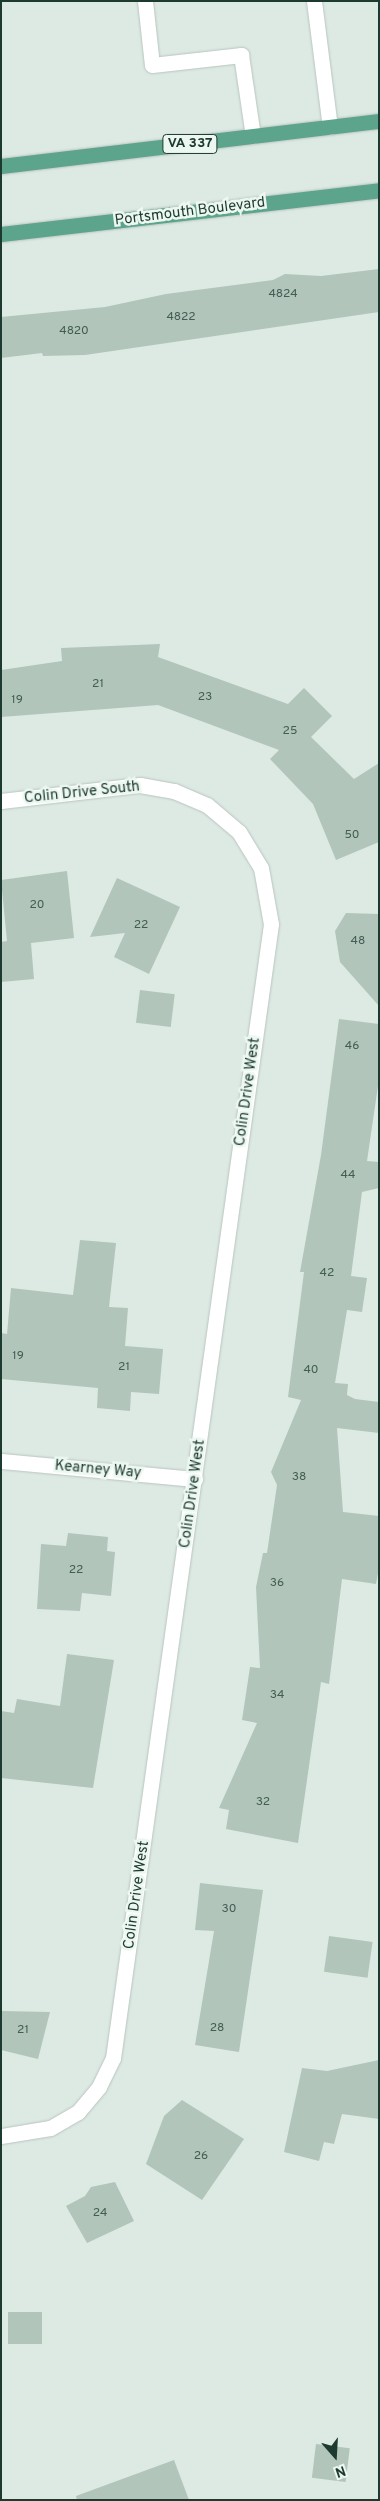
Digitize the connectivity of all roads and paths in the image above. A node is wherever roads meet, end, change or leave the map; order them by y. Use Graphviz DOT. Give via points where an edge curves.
graph roads {
  1 [pos="145,1"];
  2 [pos="314,1"];
  3 [pos="379,121"];
  4 [pos="330,127"];
  5 [pos="253,136"];
  6 [pos="1,166"];
  7 [pos="379,190"];
  8 [pos="1,234"];
  9 [pos="1,801"];
  10 [pos="268,946"];
  11 [pos="1,1461"];
  12 [pos="195,1479"];
  13 [pos="1,2136"];
  1 -- 5 [label="street" via="152,65 241,55"];
  2 -- 4 [label="street"];
  3 -- 4 [label="main road, VA 337"];
  4 -- 5 [label="main road, VA 337"];
  5 -- 6 [label="main road, VA 337"];
  7 -- 8 [label="main road, Portsmouth Boulevard"];
  9 -- 10 [label="street, Colin Drive South" via="140,785 174,791 207,805 239,832 261,868 270,902"];
  10 -- 12 [label="street, Colin Drive West"];
  11 -- 12 [label="street, Kearney Way"];
  12 -- 13 [label="street, Colin Drive West" via="116,2041 99,2088 78,2112 50,2128"];
}
